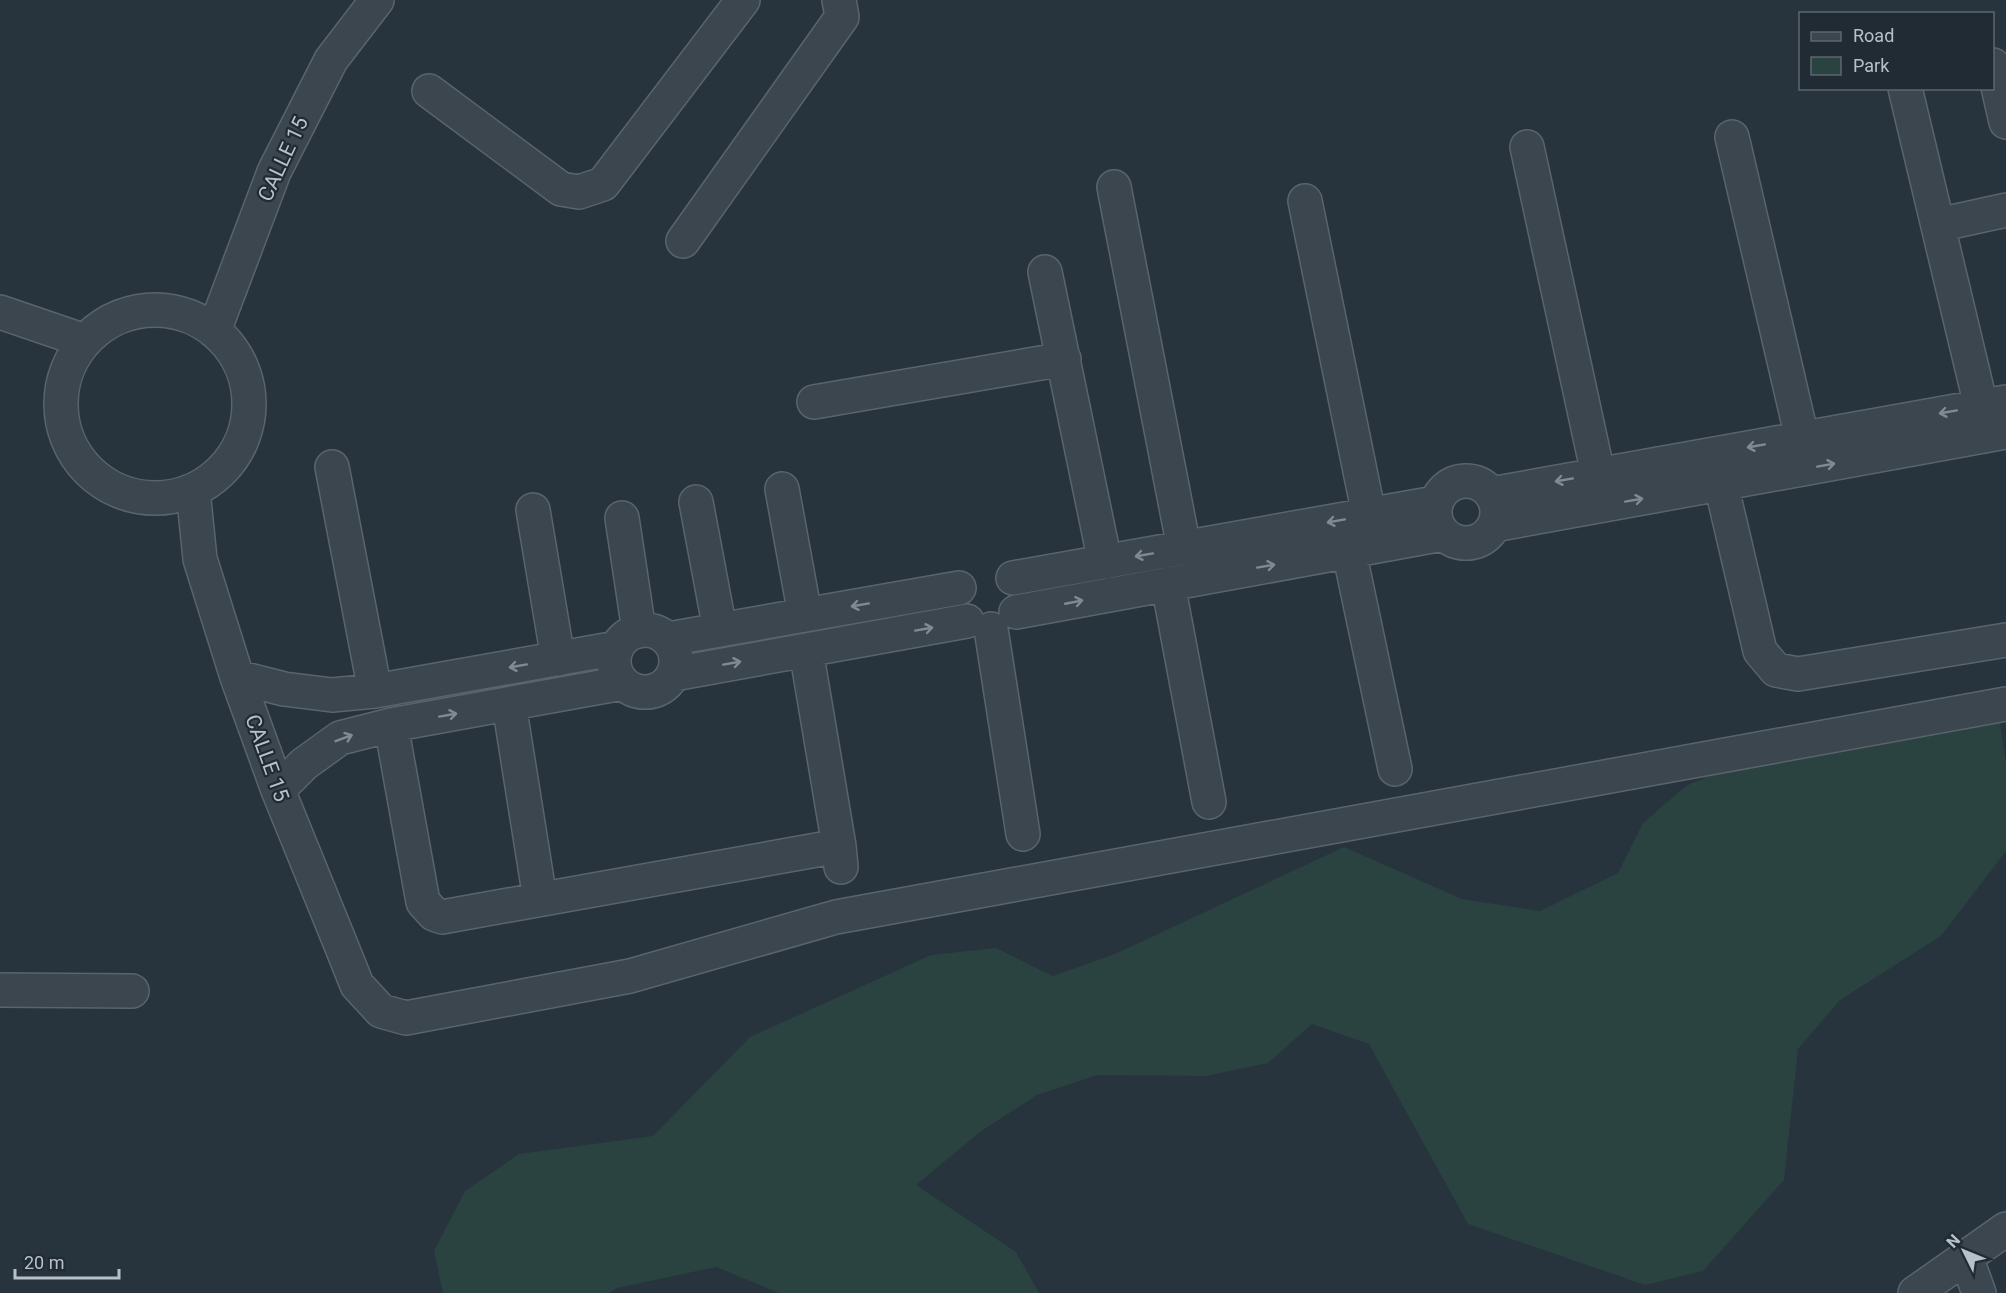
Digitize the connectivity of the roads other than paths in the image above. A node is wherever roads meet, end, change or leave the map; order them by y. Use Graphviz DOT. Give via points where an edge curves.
graph roads {
  1 [pos="377,0"];
  2 [pos="743,0"];
  3 [pos="839,0"];
  4 [pos="1994,69"];
  5 [pos="1905,90"];
  6 [pos="429,91"];
  7 [pos="2006,122"];
  8 [pos="1732,136"];
  9 [pos="1527,147"];
  10 [pos="1114,187"];
  11 [pos="1305,201"];
  12 [pos="2006,210"];
  13 [pos="1938,225"];
  14 [pos="683,241"];
  15 [pos="1045,272"];
  16 [pos="0,312"];
  17 [pos="214,331"];
  18 [pos="85,341"];
  19 [pos="1064,359"];
  20 [pos="814,402"];
  21 [pos="1994,404"];
  22 [pos="2006,432"];
  23 [pos="1802,438"];
  24 [pos="332,467"];
  25 [pos="1598,474"];
  26 [pos="1721,484"];
  27 [pos="782,489"];
  28 [pos="193,490"];
  29 [pos="696,502"];
  30 [pos="1435,503"];
  31 [pos="1492,509"];
  32 [pos="533,510"];
  33 [pos="1368,515"];
  34 [pos="622,518"];
  35 [pos="1443,534"];
  36 [pos="1184,548"];
  37 [pos="1349,551"];
  38 [pos="1105,562"];
  39 [pos="984,575"];
  40 [pos="1168,584"];
  41 [pos="805,615"];
  42 [pos="991,621"];
  43 [pos="720,630"];
  44 [pos="641,639"];
  45 [pos="2006,640"];
  46 [pos="806,650"];
  47 [pos="558,658"];
  48 [pos="674,674"];
  49 [pos="237,677"];
  50 [pos="622,683"];
  51 [pos="375,692"];
  52 [pos="509,704"];
  53 [pos="2006,704"];
  54 [pos="391,725"];
  55 [pos="1395,769"];
  56 [pos="278,790"];
  57 [pos="1209,802"];
  58 [pos="1023,834"];
  59 [pos="540,899"];
  60 [pos="0,990"];
  61 [pos="132,991"];
  62 [pos="2006,1228"];
  63 [pos="1966,1257"];
  64 [pos="2006,1289"];
  65 [pos="1915,1293"];
  66 [pos="1979,1293"];
  67 [pos="1993,1293"];
  1 -- 17 [label="street, CALLE 15" via="331,60 274,172"];
  2 -- 6 [label="street" via="603,184 579,192 561,189"];
  3 -- 14 [label="street" via="843,17"];
  4 -- 7 [label="street"];
  5 -- 13 [label="street"];
  8 -- 23 [label="street"];
  9 -- 25 [label="street"];
  10 -- 36 [label="street"];
  11 -- 33 [label="street"];
  12 -- 13 [label="street"];
  13 -- 21 [label="street"];
  15 -- 19 [label="street"];
  16 -- 18 [label="street"];
  17 -- 18 [label="street" via="190,316 162,309 134,312 107,322"];
  17 -- 28 [label="street" via="233,351 245,376 249,402 245,429 234,454 216,475"];
  18 -- 28 [label="street" via="69,365 61,392 62,420 70,447 87,470 110,487 136,497 165,498"];
  19 -- 20 [label="street"];
  19 -- 38 [label="street"];
  21 -- 23 [label="street, one-way"];
  26 -- 22 [label="street, one-way"];
  23 -- 25 [label="street, one-way"];
  24 -- 51 [label="street"];
  25 -- 31 [label="street, one-way"];
  31 -- 26 [label="street, one-way"];
  26 -- 45 [label="street" via="1760,651 1776,670 1798,674"];
  27 -- 41 [label="street"];
  28 -- 49 [label="street, CALLE 15" via="200,559"];
  29 -- 43 [label="street"];
  30 -- 31 [label="street" via="1447,487 1475,482 1484,486"];
  30 -- 33 [label="street"];
  30 -- 35 [label="street" via="1435,520"];
  31 -- 35 [label="street" via="1488,534 1480,540 1461,543"];
  32 -- 47 [label="street"];
  33 -- 36 [label="street, one-way"];
  34 -- 44 [label="street"];
  35 -- 37 [label="street"];
  36 -- 38 [label="street, one-way"];
  40 -- 37 [label="street, one-way"];
  37 -- 55 [label="street"];
  38 -- 39 [label="street"];
  39 -- 41 [label="street, one-way"];
  39 -- 42 [label="street" via="957,597 958,606"];
  39 -- 42 [label="street" via="1018,586 1020,594"];
  42 -- 40 [label="street, one-way"];
  40 -- 57 [label="street"];
  41 -- 43 [label="street"];
  46 -- 42 [label="street, one-way"];
  42 -- 58 [label="street"];
  43 -- 44 [label="street"];
  44 -- 47 [label="street"];
  44 -- 48 [label="street" via="677,655"];
  44 -- 50 [label="street" via="614,657"];
  48 -- 46 [label="street, one-way"];
  46 -- 59 [label="street" via="840,856"];
  47 -- 51 [label="street, one-way"];
  48 -- 50 [label="street" via="661,689 651,692 631,689"];
  49 -- 51 [label="street" via="332,696"];
  49 -- 56 [label="street, CALLE 15"];
  50 -- 52 [label="street"];
  54 -- 52 [label="street, one-way"];
  52 -- 59 [label="street"];
  53 -- 56 [label="street, CALLE 15" via="836,917 630,976 406,1018 381,1011 357,985"];
  56 -- 54 [label="street, one-way" via="304,764 340,738"];
  54 -- 59 [label="street" via="423,902 428,909 442,917"];
  60 -- 61 [label="street"];
  62 -- 63 [label="street"];
  63 -- 65 [label="street"];
  63 -- 66 [label="street"];
  64 -- 67 [label="street"];
}
